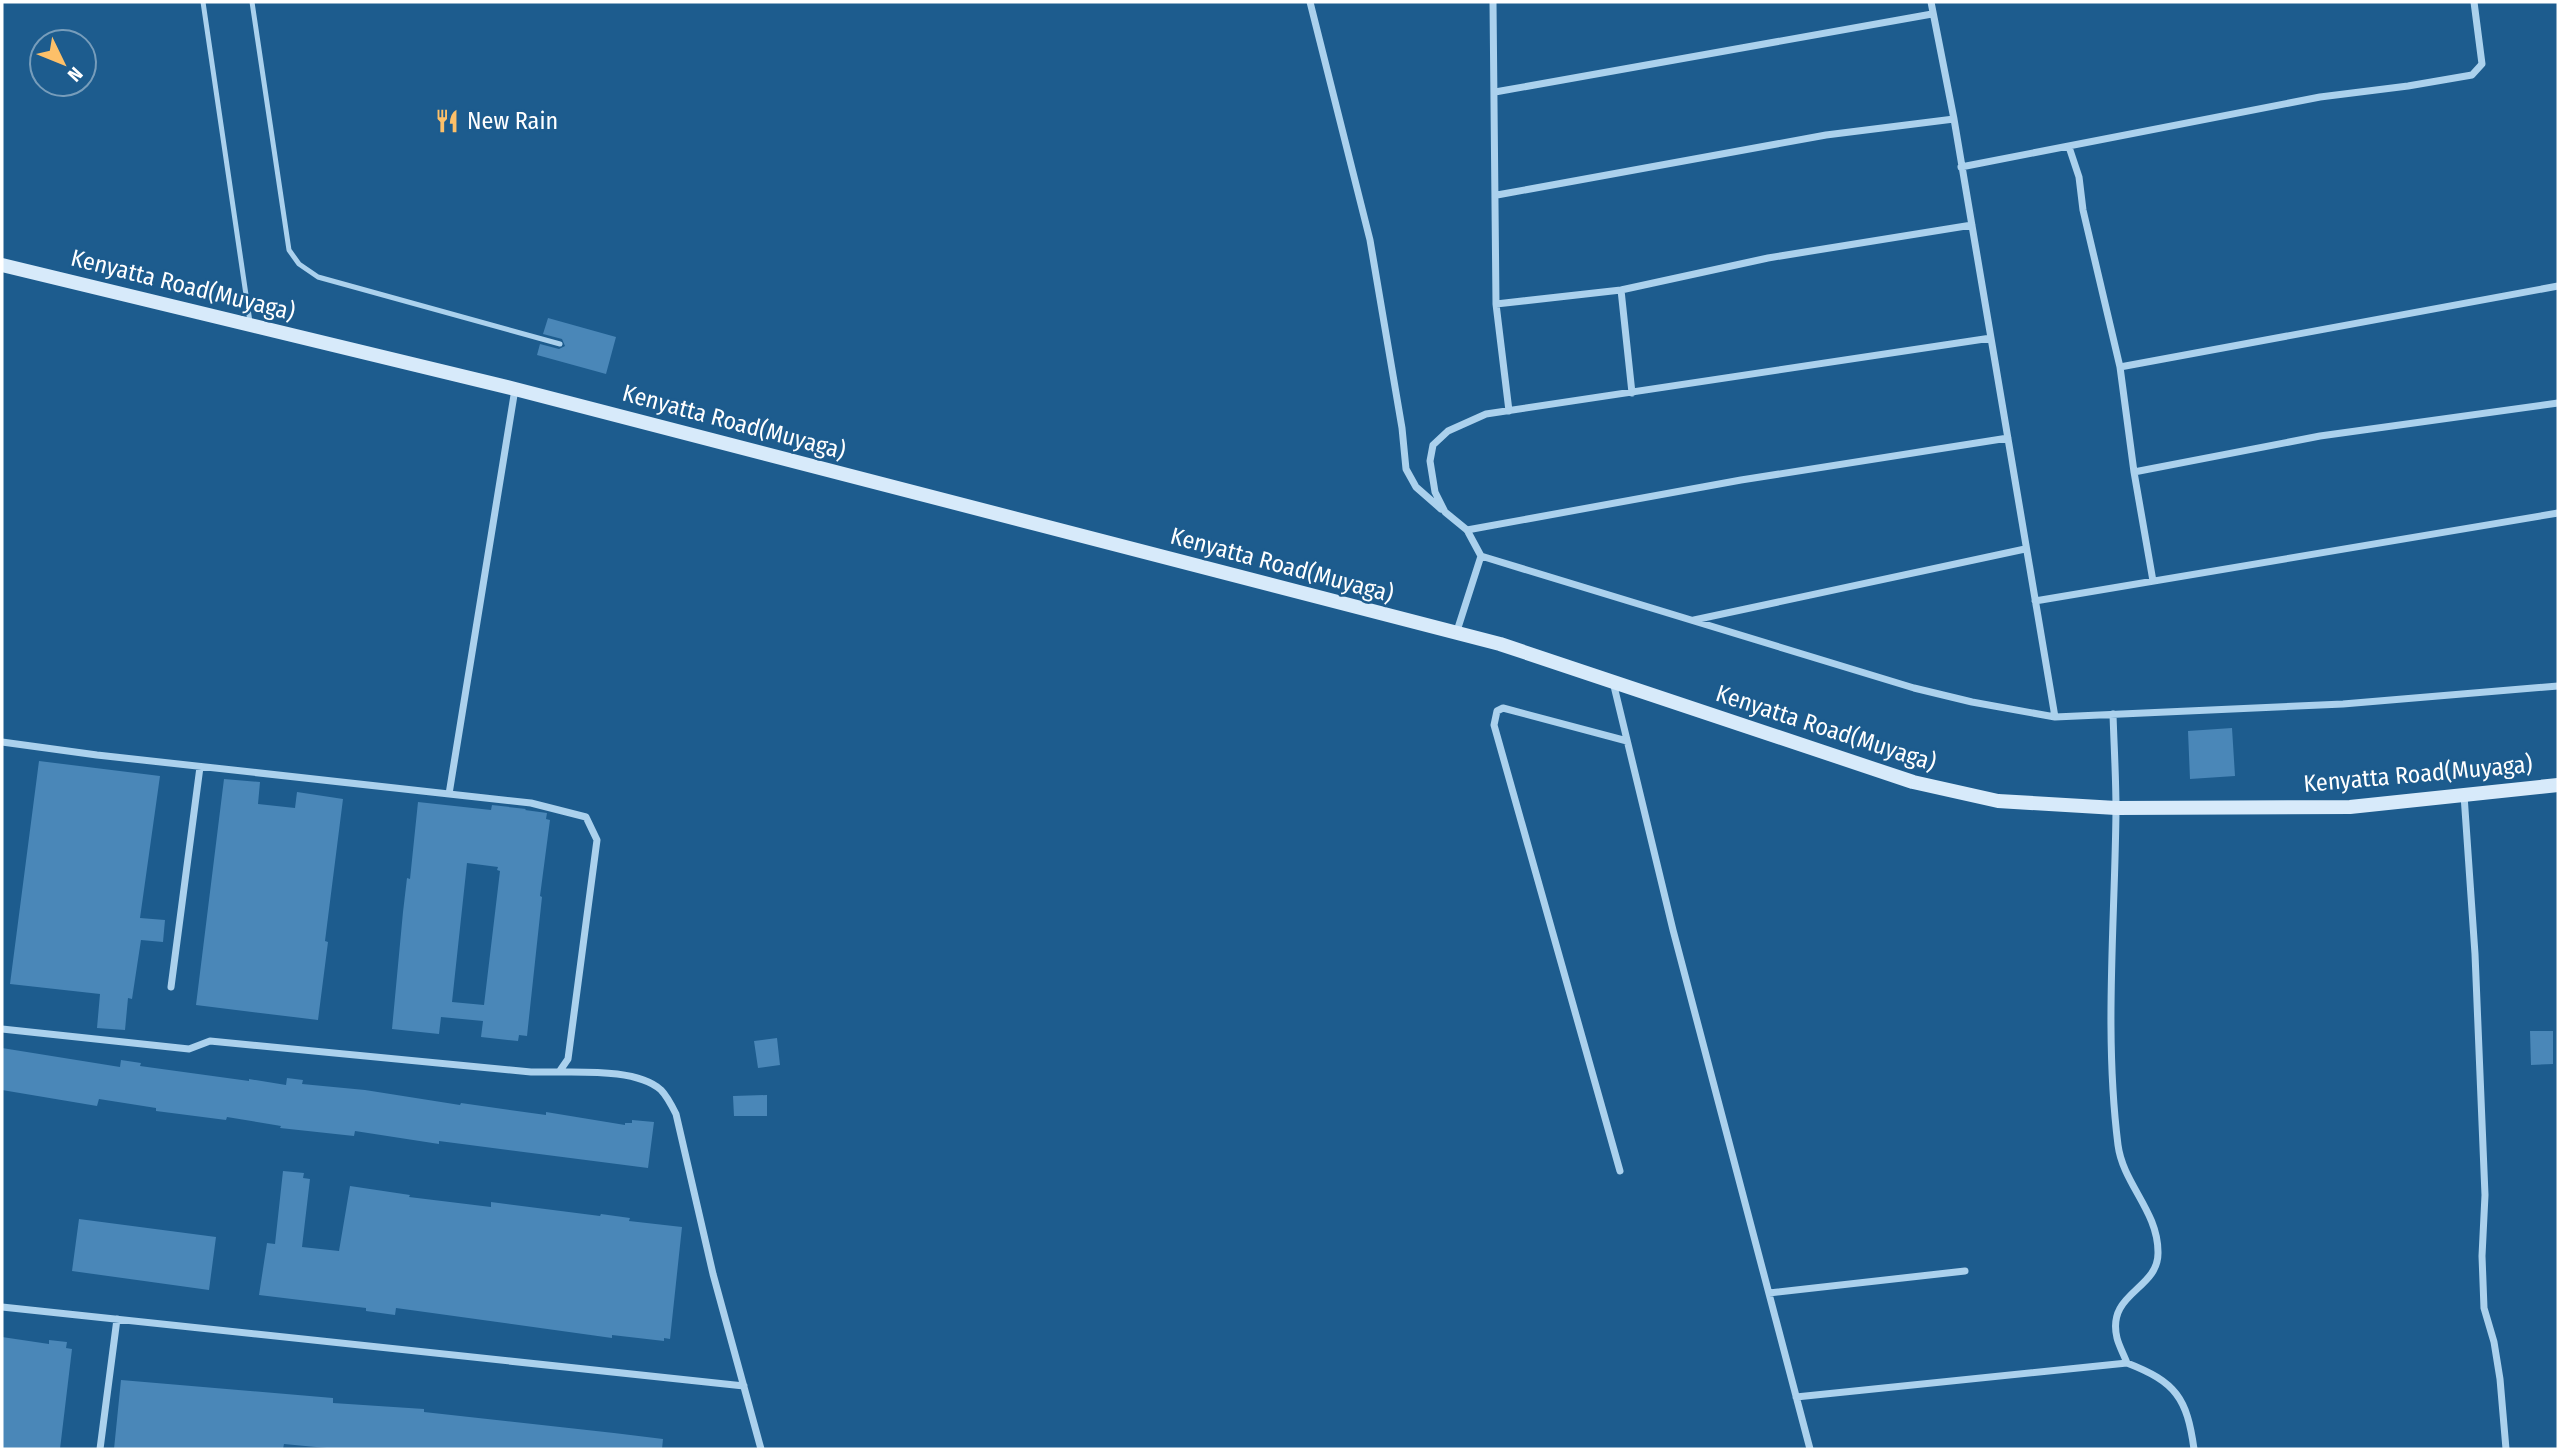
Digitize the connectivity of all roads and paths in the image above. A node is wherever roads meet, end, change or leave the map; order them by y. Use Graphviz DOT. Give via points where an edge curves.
graph roads {
  1 [pos="203,2"];
  2 [pos="252,2"];
  3 [pos="1310,2"];
  4 [pos="1493,2"];
  5 [pos="1931,2"];
  6 [pos="2474,2"];
  7 [pos="1932,14"];
  8 [pos="1495,92"];
  9 [pos="1954,119"];
  10 [pos="2069,147"];
  11 [pos="1961,167"];
  12 [pos="1497,195"];
  13 [pos="1972,225"];
  14 [pos="2,265"];
  15 [pos="2558,286"];
  16 [pos="1620,290"];
  17 [pos="1496,304"];
  18 [pos="250,325"];
  19 [pos="1991,338"];
  20 [pos="560,344"];
  21 [pos="2120,367"];
  22 [pos="515,389"];
  23 [pos="1632,393"];
  24 [pos="2558,403"];
  25 [pos="1509,411"];
  26 [pos="2008,438"];
  27 [pos="2134,471"];
  28 [pos="1445,512"];
  29 [pos="2558,513"];
  30 [pos="1467,530"];
  31 [pos="2025,549"];
  32 [pos="1481,556"];
  33 [pos="2154,581"];
  34 [pos="2035,601"];
  35 [pos="1692,620"];
  36 [pos="1456,634"];
  37 [pos="1613,682"];
  38 [pos="2558,686"];
  39 [pos="2113,714"];
  40 [pos="2055,717"];
  41 [pos="1627,741"];
  42 [pos="2,742"];
  43 [pos="2,752"];
  44 [pos="200,767"];
  45 [pos="2558,785"];
  46 [pos="449,794"];
  47 [pos="2464,795"];
  48 [pos="2116,808"];
  49 [pos="171,987"];
  50 [pos="2,1029"];
  51 [pos="559,1072"];
  52 [pos="1620,1171"];
  53 [pos="1965,1271"];
  54 [pos="1769,1293"];
  55 [pos="2,1307"];
  56 [pos="117,1319"];
  57 [pos="2127,1363"];
  58 [pos="744,1386"];
  59 [pos="1796,1397"];
  60 [pos="100,1449"];
  61 [pos="761,1449"];
  62 [pos="1810,1449"];
  63 [pos="2194,1449"];
  64 [pos="2506,1449"];
  1 -- 18 [label="lane"];
  2 -- 20 [label="lane" via="289,250 299,264 317,277"];
  3 -- 28 [label="street" via="1370,240 1406,469 1416,487"];
  4 -- 8 [label="street"];
  5 -- 7 [label="street"];
  6 -- 10 [label="street" via="2482,64 2472,75 2320,97"];
  7 -- 8 [label="street"];
  7 -- 9 [label="street"];
  8 -- 12 [label="street"];
  9 -- 11 [label="street"];
  9 -- 12 [label="street" via="1826,135"];
  10 -- 11 [label="street"];
  10 -- 21 [label="street"];
  11 -- 13 [label="street"];
  12 -- 17 [label="street"];
  13 -- 16 [label="street" via="1768,258"];
  13 -- 19 [label="street"];
  14 -- 18 [label="main road, Kenyatta Road(Muyaga)"];
  15 -- 21 [label="street"];
  16 -- 17 [label="street"];
  16 -- 23 [label="street"];
  17 -- 25 [label="street"];
  18 -- 22 [label="main road, Kenyatta Road(Muyaga)"];
  19 -- 23 [label="street"];
  19 -- 26 [label="street"];
  21 -- 27 [label="street"];
  22 -- 36 [label="main road, Kenyatta Road(Muyaga)"];
  22 -- 46 [label="street"];
  23 -- 25 [label="street"];
  24 -- 27 [label="street" via="2320,436"];
  25 -- 28 [label="street" via="1486,414 1448,431 1433,445 1431,471"];
  26 -- 30 [label="street"];
  26 -- 31 [label="street"];
  27 -- 33 [label="street"];
  28 -- 30 [label="street"];
  29 -- 33 [label="street"];
  30 -- 32 [label="street"];
  31 -- 34 [label="street"];
  31 -- 35 [label="street"];
  32 -- 35 [label="street"];
  32 -- 36 [label="street"];
  33 -- 34 [label="street"];
  34 -- 40 [label="street"];
  35 -- 40 [label="street" via="1914,688"];
  36 -- 37 [label="main road, Kenyatta Road(Muyaga)"];
  37 -- 41 [label="street"];
  37 -- 48 [label="main road, Kenyatta Road(Muyaga)" via="1913,782 1998,801"];
  38 -- 39 [label="street" via="2343,704"];
  39 -- 40 [label="street"];
  39 -- 48 [label="street"];
  41 -- 52 [label="street" via="1503,708 1494,717"];
  41 -- 54 [label="street"];
  42 -- 43 [label="street"];
  42 -- 44 [label="street"];
  44 -- 46 [label="street"];
  44 -- 49 [label="street"];
  45 -- 47 [label="main road, Kenyatta Road(Muyaga)"];
  46 -- 51 [label="street" via="531,803 586,817 597,839 568,1059"];
  47 -- 48 [label="main road, Kenyatta Road(Muyaga)" via="2350,807"];
  47 -- 64 [label="street" via="2476,968 2484,1308 2500,1379"];
  48 -- 57 [label="street" via="2111,1016 2118,1146 2123,1170 2157,1235 2159,1256 2151,1276 2120,1306 2117,1336"];
  50 -- 51 [label="street" via="189,1049 209,1041"];
  51 -- 58 [label="street" via="643,1079 662,1091 677,1114 712,1274"];
  53 -- 54 [label="street"];
  54 -- 59 [label="street"];
  55 -- 56 [label="street"];
  56 -- 58 [label="street"];
  56 -- 60 [label="street"];
  57 -- 59 [label="street"];
  57 -- 63 [label="street" via="2154,1373 2177,1392 2190,1419"];
  58 -- 61 [label="street"];
  59 -- 62 [label="street"];
}
